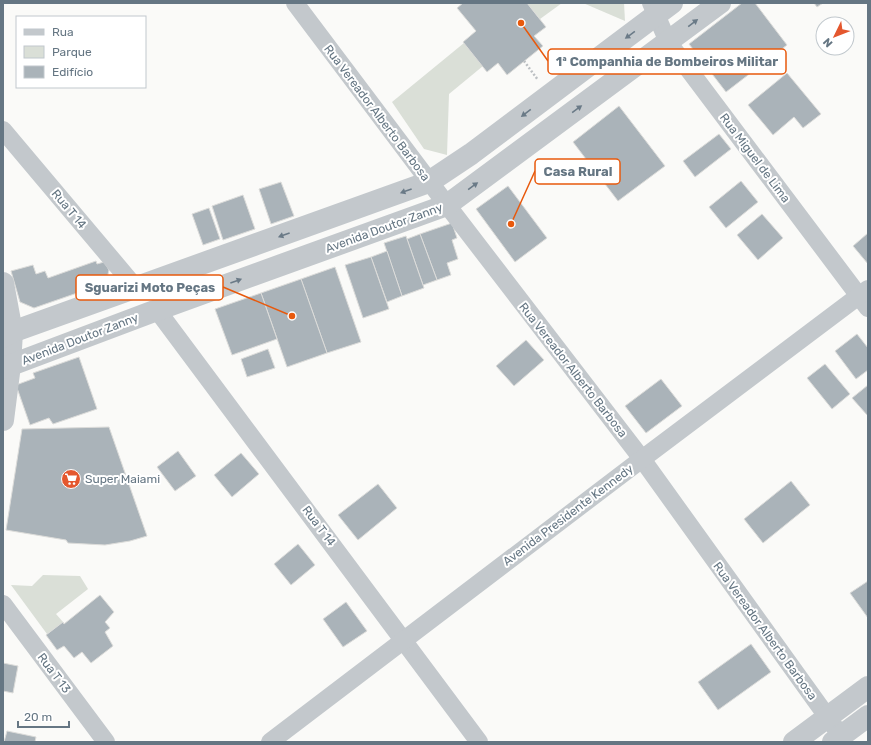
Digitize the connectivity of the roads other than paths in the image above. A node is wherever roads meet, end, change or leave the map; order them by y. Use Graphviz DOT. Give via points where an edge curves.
graph roads {
  1 [pos="295,3"];
  2 [pos="720,3"];
  3 [pos="660,7"];
  4 [pos="668,42"];
  5 [pos="3,130"];
  6 [pos="430,182"];
  7 [pos="447,205"];
  8 [pos="3,283"];
  9 [pos="136,288"];
  10 [pos="865,298"];
  11 [pos="157,310"];
  12 [pos="8,334"];
  13 [pos="7,366"];
  14 [pos="3,420"];
  15 [pos="642,459"];
  16 [pos="3,604"];
  17 [pos="404,639"];
  18 [pos="868,687"];
  19 [pos="868,716"];
  20 [pos="827,717"];
  21 [pos="840,740"];
  22 [pos="106,742"];
  23 [pos="270,742"];
  24 [pos="479,742"];
  25 [pos="794,742"];
  1 -- 6 [label="street, Rua Vereador Alberto Barbosa"];
  4 -- 2 [label="street, Avenida Doutor Zanny, one-way"];
  3 -- 4 [label="street, Rua Miguel de Lima"];
  3 -- 6 [label="street, one-way" via="471,154"];
  7 -- 4 [label="street, Avenida Doutor Zanny, one-way"];
  4 -- 10 [label="street, Rua Miguel de Lima"];
  5 -- 9 [label="street, Rua T 14"];
  6 -- 7 [label="street, Rua Vereador Alberto Barbosa"];
  6 -- 9 [label="street, one-way"];
  11 -- 7 [label="street, Avenida Doutor Zanny, one-way"];
  7 -- 15 [label="street, Rua Vereador Alberto Barbosa"];
  8 -- 12 [label="street"];
  9 -- 12 [label="street"];
  10 -- 15 [label="street, Avenida Presidente Kennedy"];
  11 -- 13 [label="street, Avenida Doutor Zanny"];
  11 -- 17 [label="street, Rua T 14"];
  12 -- 13 [label="street"];
  13 -- 14 [label="street"];
  15 -- 17 [label="street, Avenida Presidente Kennedy"];
  15 -- 20 [label="street, Rua Vereador Alberto Barbosa"];
  16 -- 22 [label="street, Rua T 13"];
  17 -- 23 [label="street, Avenida Presidente Kennedy"];
  17 -- 24 [label="street, Rua T 14"];
  18 -- 20 [label="street"];
  19 -- 21 [label="street"];
  20 -- 21 [label="street, Rua Vereador Alberto Barbosa"];
  20 -- 25 [label="street"];
}
